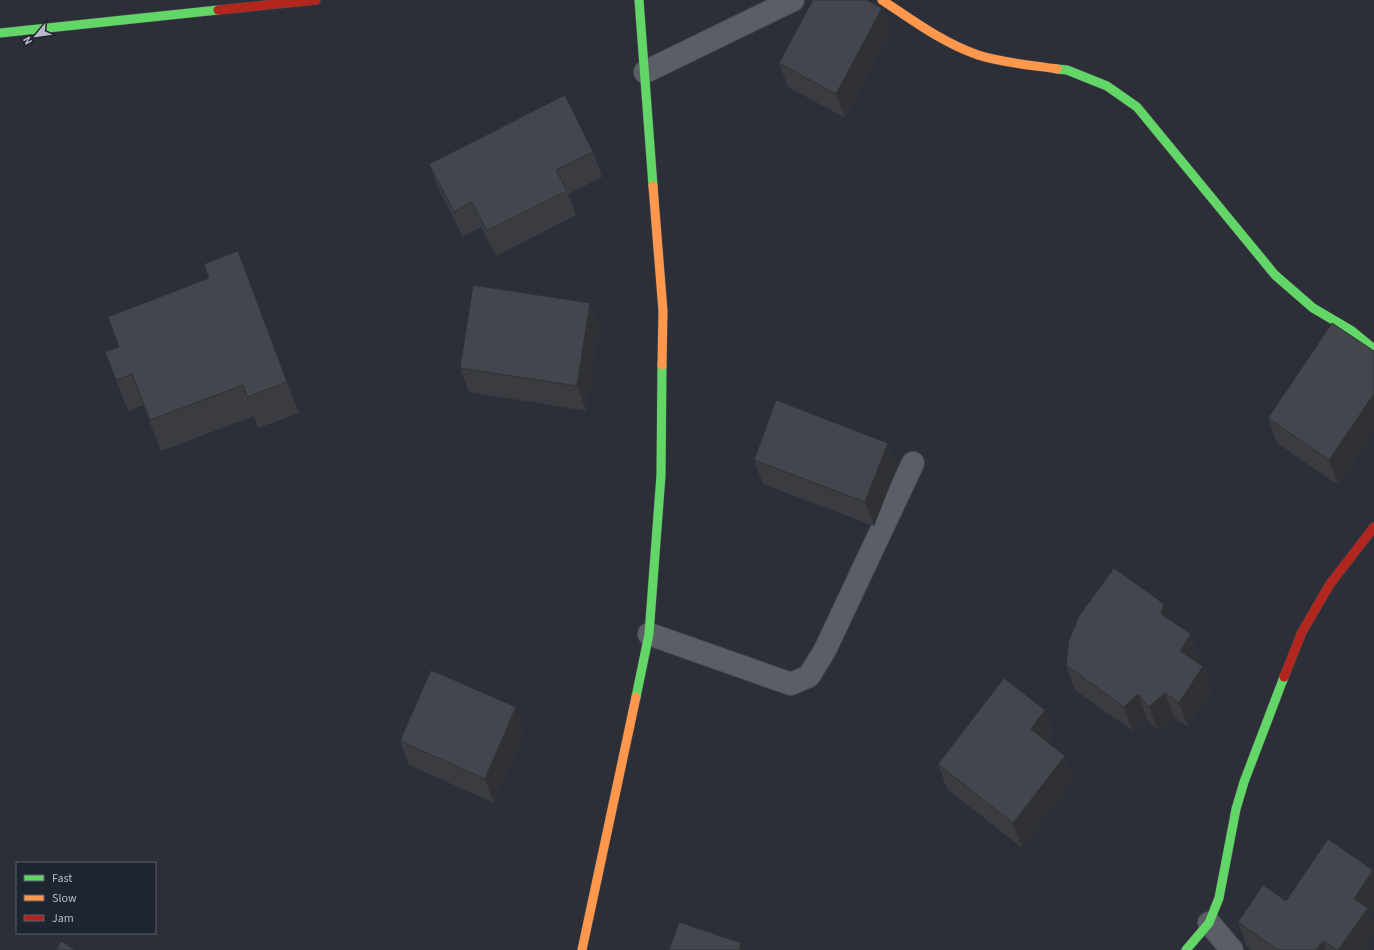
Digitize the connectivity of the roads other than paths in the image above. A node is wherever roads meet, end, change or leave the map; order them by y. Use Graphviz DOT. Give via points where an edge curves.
graph roads {
  1 [pos="316,0"];
  2 [pos="639,0"];
  3 [pos="793,0"];
  4 [pos="882,0"];
  5 [pos="0,34"];
  6 [pos="645,72"];
  7 [pos="1374,349"];
  8 [pos="913,462"];
  9 [pos="1374,527"];
  10 [pos="649,634"];
  11 [pos="1209,923"];
  12 [pos="582,950"];
  13 [pos="1186,950"];
  14 [pos="1232,950"];
  1 -- 5 [label="street"];
  2 -- 6 [label="street"];
  3 -- 6 [label="street"];
  4 -- 7 [label="street" via="936,36 978,56 1067,70 1107,86 1137,107 1275,275 1313,308 1352,331"];
  6 -- 10 [label="street" via="663,311 661,475"];
  8 -- 10 [label="street" via="825,650 809,676 791,684"];
  9 -- 11 [label="street" via="1330,584 1302,632 1244,782 1218,898"];
  10 -- 12 [label="street"];
  11 -- 13 [label="street"];
  11 -- 14 [label="street"];
}
